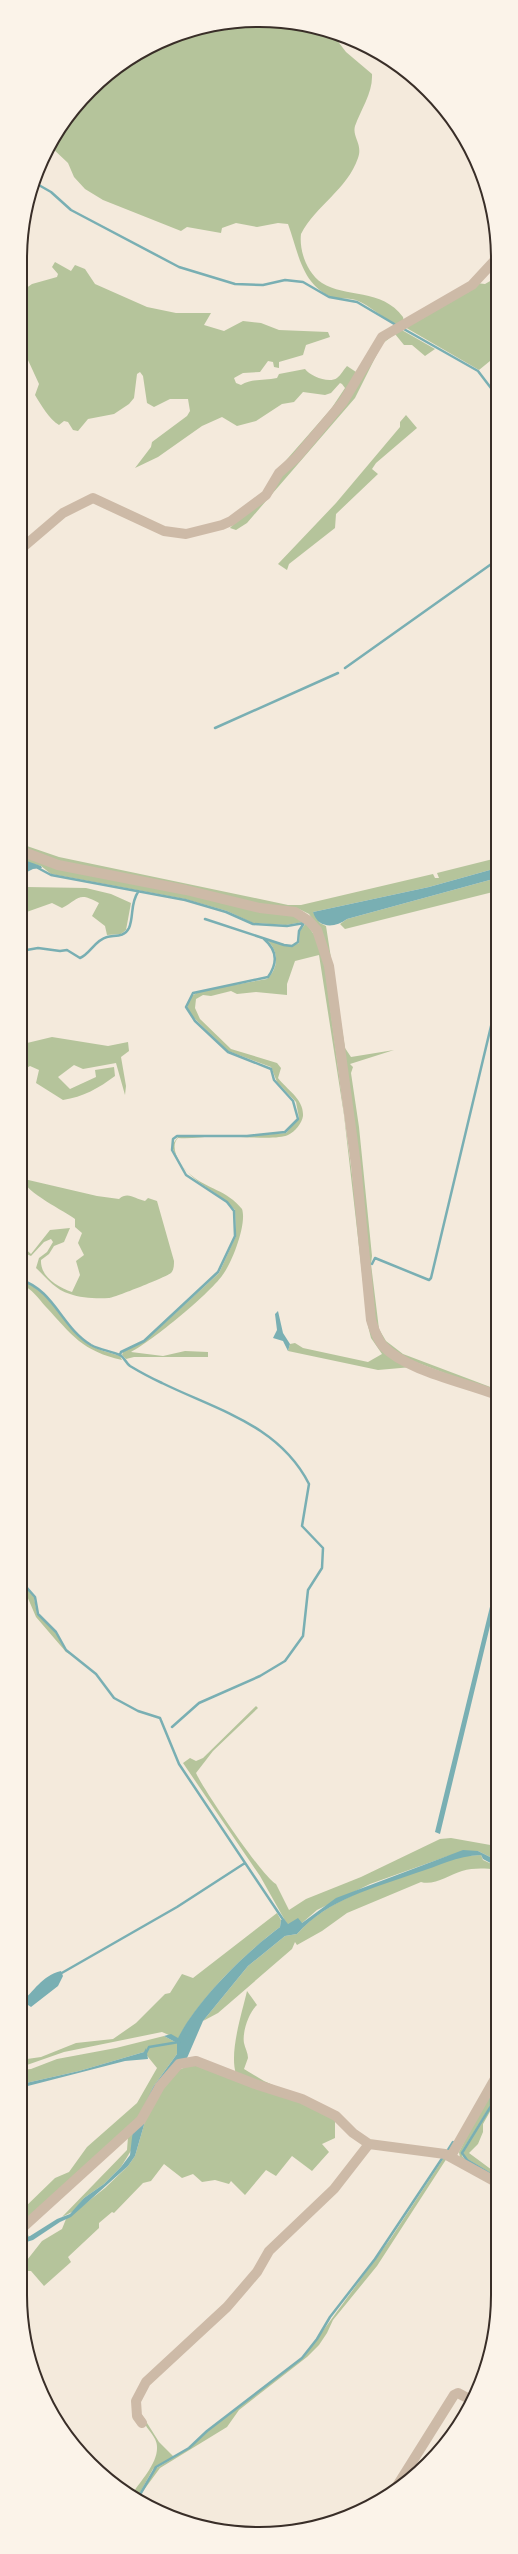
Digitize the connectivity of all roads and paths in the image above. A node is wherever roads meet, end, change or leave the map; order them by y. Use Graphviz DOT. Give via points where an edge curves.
graph roads {
  1 [pos="491,265"];
  2 [pos="27,544"];
  3 [pos="27,853"];
  4 [pos="491,1393"];
  5 [pos="491,2086"];
  6 [pos="369,2144"];
  7 [pos="451,2156"];
  8 [pos="491,2179"];
  9 [pos="27,2224"];
  10 [pos="467,2398"];
  11 [pos="142,2423"];
  12 [pos="403,2477"];
  1 -- 2 [label="street" via="472,285 382,336 343,402 296,458 279,473 266,495 231,521 222,526 186,534 164,531 93,498 63,513"];
  3 -- 4 [label="street" via="58,865 186,890 260,908 295,912 317,930 329,966 356,1164 371,1320 376,1335 395,1355 418,1367"];
  5 -- 7 [label="street"];
  6 -- 7 [label="street"];
  6 -- 9 [label="street" via="336,2116 315,2104 196,2061 179,2064 160,2086 141,2120"];
  6 -- 11 [label="street" via="334,2189 269,2250 257,2272 227,2307 146,2382 136,2401 137,2416"];
  7 -- 8 [label="street"];
  10 -- 12 [label="street" via="458,2393 454,2395"];
}
